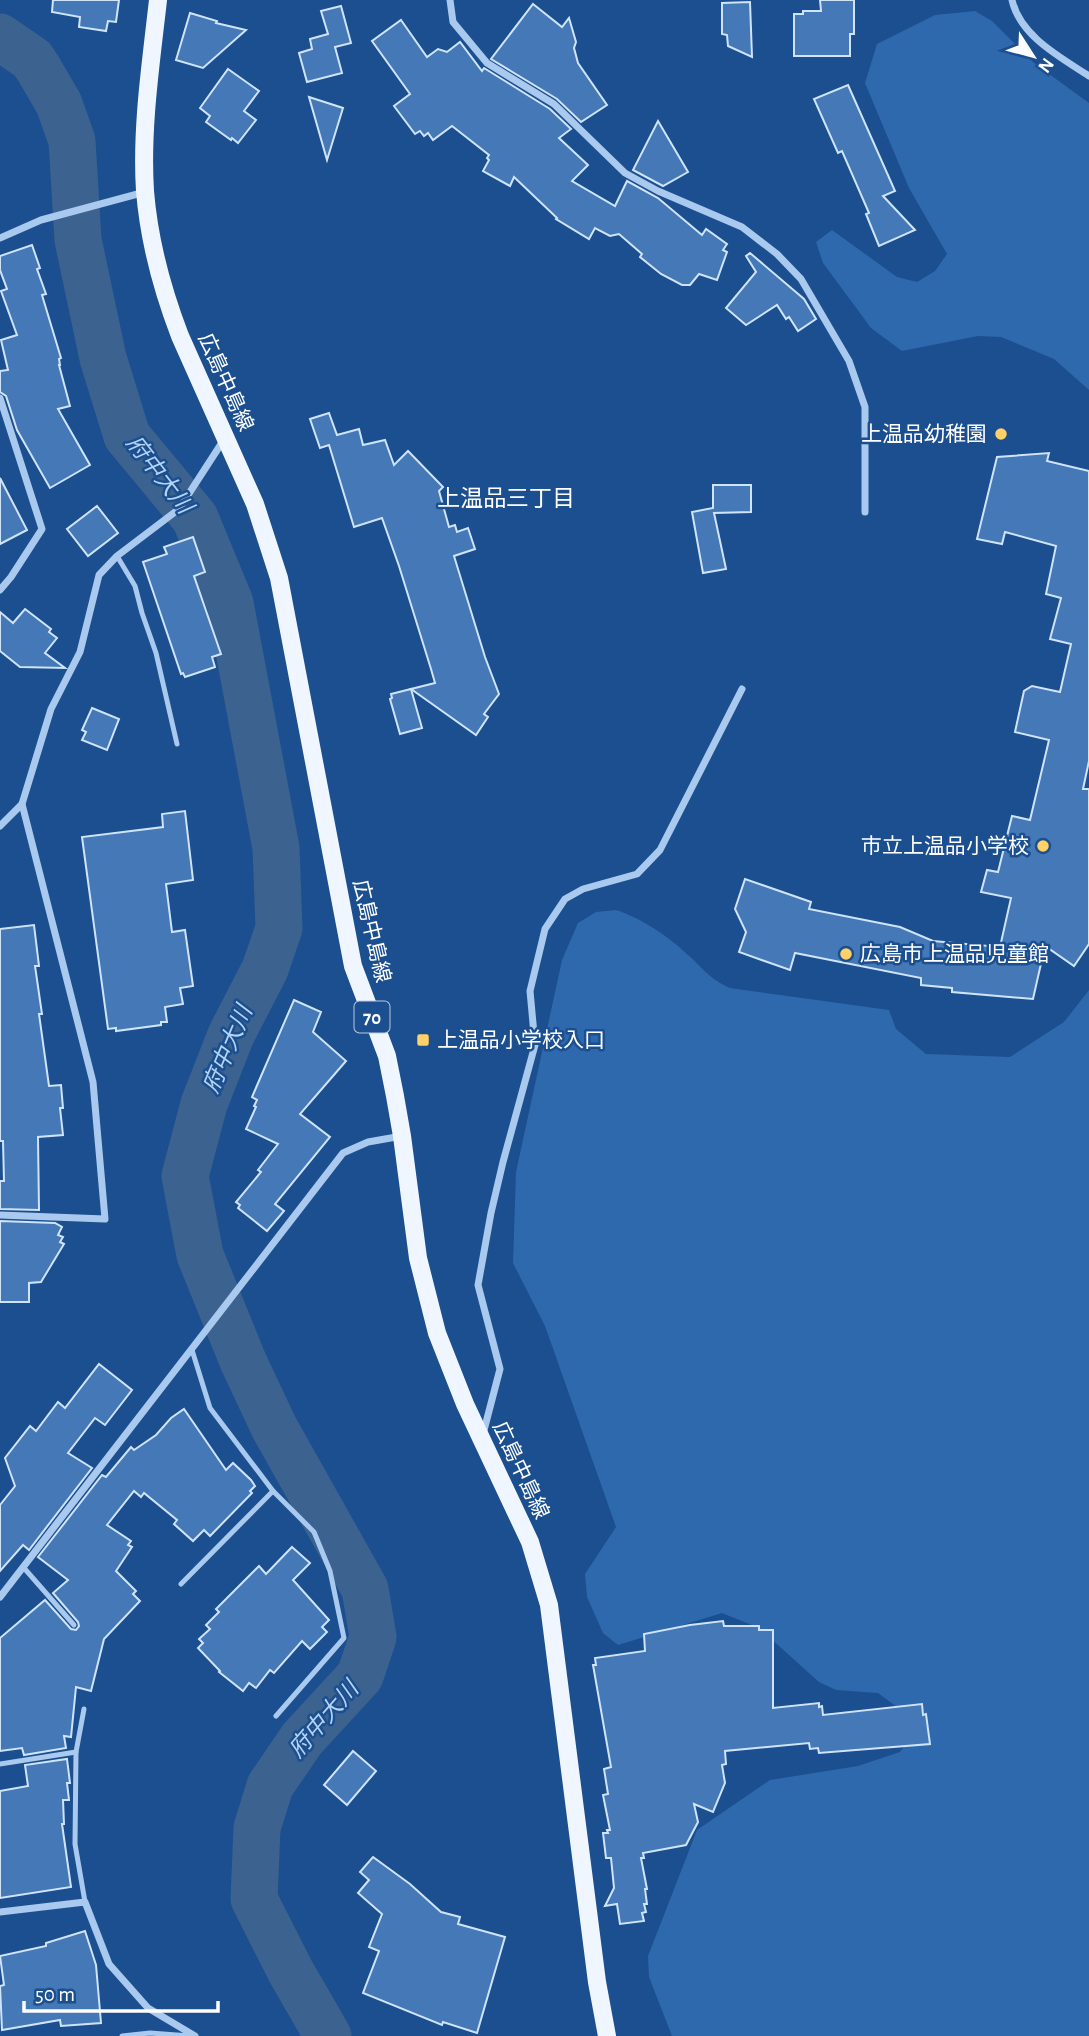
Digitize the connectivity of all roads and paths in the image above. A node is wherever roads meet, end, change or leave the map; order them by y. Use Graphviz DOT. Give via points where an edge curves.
graph roads {
  1 [pos="158,0"];
  2 [pos="450,0"];
  3 [pos="1012,0"];
  4 [pos="1089,76"];
  5 [pos="145,192"];
  6 [pos="0,238"];
  7 [pos="0,398"];
  8 [pos="225,437"];
  9 [pos="865,512"];
  10 [pos="117,556"];
  11 [pos="0,590"];
  12 [pos="742,689"];
  13 [pos="177,744"];
  14 [pos="22,804"];
  15 [pos="0,826"];
  16 [pos="402,1136"];
  17 [pos="0,1215"];
  18 [pos="191,1349"];
  19 [pos="482,1439"];
  20 [pos="273,1491"];
  21 [pos="24,1569"];
  22 [pos="181,1584"];
  23 [pos="0,1597"];
  24 [pos="74,1625"];
  25 [pos="84,1709"];
  26 [pos="276,1716"];
  27 [pos="76,1752"];
  28 [pos="0,1764"];
  29 [pos="85,1902"];
  30 [pos="0,1912"];
  31 [pos="122,2036"];
  32 [pos="192,2036"];
  33 [pos="607,2036"];
  1 -- 5 [label="main road, 広島中島線 / 70" via="146,116"];
  2 -- 9 [label="street" via="453,22 487,63 554,104 625,173 742,227 801,279 849,361 865,407"];
  3 -- 4 [label="street" via="1015,13 1043,46"];
  5 -- 6 [label="street" via="41,220"];
  5 -- 8 [label="main road, 広島中島線 / 70" via="170,310"];
  7 -- 11 [label="street" via="42,529"];
  8 -- 10 [label="street" via="179,509"];
  8 -- 16 [label="main road, 広島中島線 / 70" via="255,504 279,578 353,966 387,1056"];
  10 -- 13 [label="lane" via="135,586"];
  10 -- 14 [label="street" via="99,575 80,652 51,709"];
  12 -- 19 [label="street" via="660,850 637,874 583,889 565,899 545,929 530,992 535,1045 503,1162 478,1285 500,1369"];
  14 -- 15 [label="street"];
  14 -- 17 [label="street" via="93,1082 105,1219"];
  16 -- 18 [label="street" via="368,1142 343,1153"];
  16 -- 19 [label="main road, 広島中島線 / 70" via="427,1296 450,1369"];
  18 -- 20 [label="lane" via="210,1408"];
  18 -- 21 [label="street"];
  19 -- 33 [label="main road, 広島中島線 / 70" via="530,1542 549,1605"];
  20 -- 22 [label="lane"];
  20 -- 26 [label="lane" via="314,1532 330,1571 344,1638"];
  21 -- 23 [label="street"];
  21 -- 24 [label="lane"];
  25 -- 27 [label="lane"];
  27 -- 28 [label="lane"];
  27 -- 29 [label="lane" via="75,1844"];
  29 -- 30 [label="street"];
  29 -- 32 [label="street" via="109,1964 148,2008"];
  31 -- 32 [label="lane"];
}
